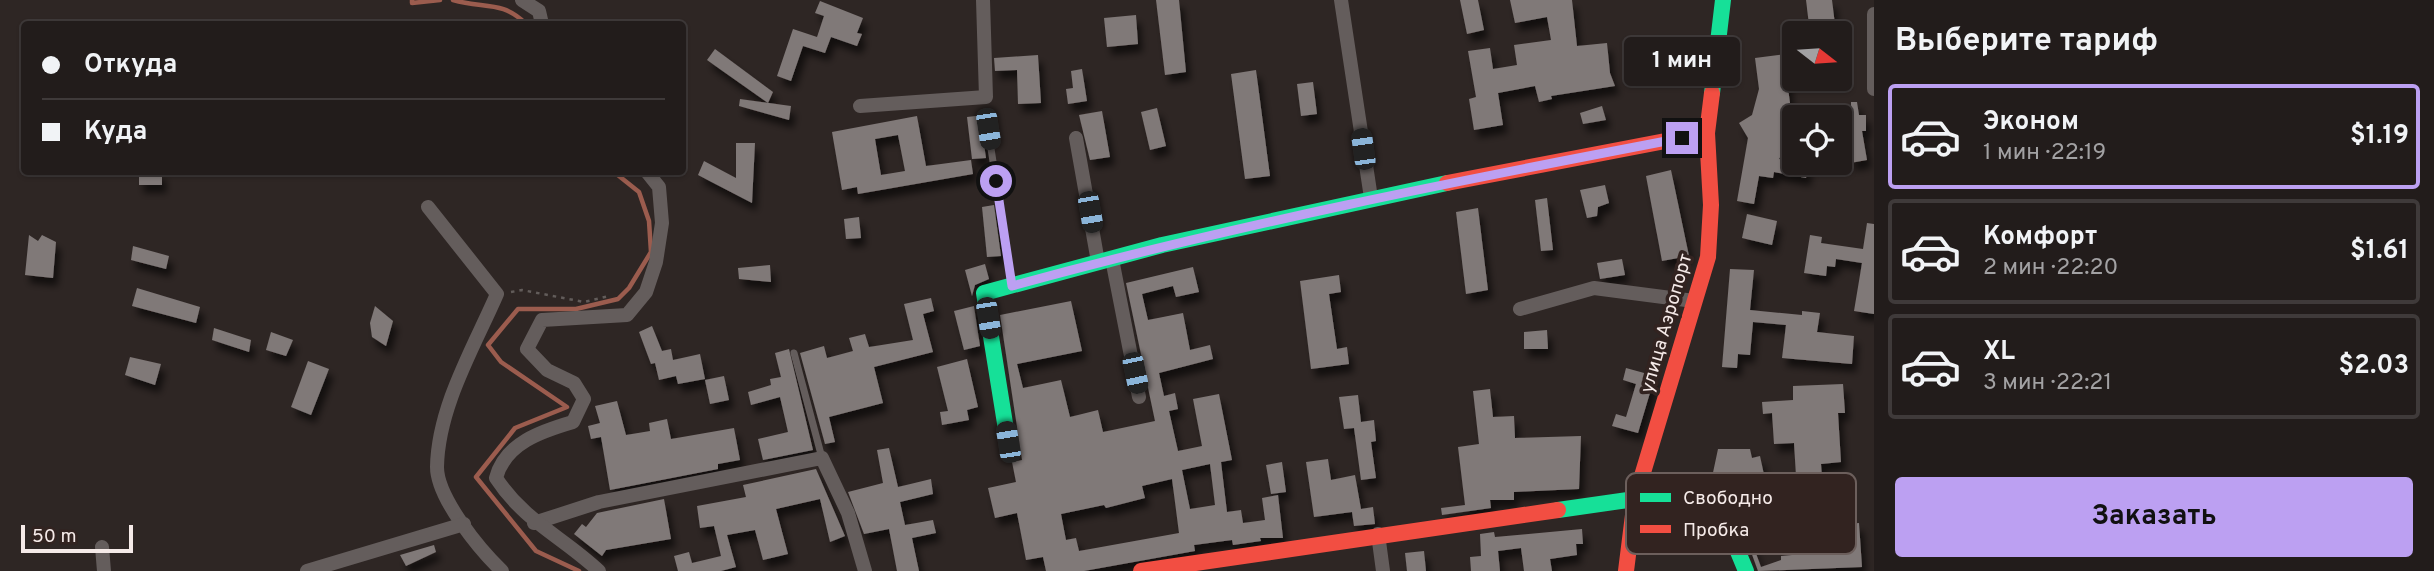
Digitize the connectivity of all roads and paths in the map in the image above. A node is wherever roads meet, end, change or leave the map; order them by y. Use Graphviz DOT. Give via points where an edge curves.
graph roads {
  1 [pos="522,0"];
  2 [pos="984,0"];
  3 [pos="1341,0"];
  4 [pos="1723,0"];
  5 [pos="1874,14"];
  6 [pos="541,21"];
  7 [pos="1874,89"];
  8 [pos="860,106"];
  9 [pos="988,129"];
  10 [pos="1707,133"];
  11 [pos="1076,138"];
  12 [pos="649,175"];
  13 [pos="1371,198"];
  14 [pos="428,207"];
  15 [pos="1105,260"];
  16 [pos="1012,286"];
  17 [pos="497,294"];
  18 [pos="609,296"];
  19 [pos="1694,301"];
  20 [pos="1520,309"];
  21 [pos="794,353"];
  22 [pos="1139,397"];
  23 [pos="1008,442"];
  24 [pos="822,458"];
  25 [pos="1643,473"];
  26 [pos="1626,500"];
  27 [pos="534,523"];
  28 [pos="464,524"];
  29 [pos="1378,534"];
  30 [pos="102,547"];
  31 [pos="1739,554"];
  32 [pos="104,571"];
  33 [pos="307,571"];
  34 [pos="502,571"];
  35 [pos="599,571"];
  36 [pos="865,571"];
  37 [pos="1141,571"];
  38 [pos="1383,571"];
  39 [pos="1746,571"];
  1 -- 6 [label="street" via="539,11"];
  2 -- 8 [label="street" via="986,97"];
  3 -- 13 [label="street"];
  4 -- 10 [label="street, улица Аэропорт"];
  5 -- 7 [label="street"];
  9 -- 16 [label="lane"];
  10 -- 13 [label="street"];
  10 -- 19 [label="street, улица Аэропорт" via="1708,257"];
  11 -- 15 [label="street"];
  12 -- 27 [label="street" via="659,187 662,223 646,292 627,315 542,320 527,349 547,370 574,383 584,399 573,422 522,442 500,464 496,478"];
  13 -- 15 [label="street"];
  14 -- 17 [label="street"];
  15 -- 16 [label="street"];
  15 -- 22 [label="street"];
  16 -- 23 [label="street" via="984,293"];
  17 -- 18 [label="path" via="522,290 584,302"];
  17 -- 28 [label="street" via="446,412 437,469 450,506"];
  19 -- 20 [label="street" via="1594,288"];
  19 -- 25 [label="street, улица Аэропорт"];
  21 -- 24 [label="lane"];
  24 -- 27 [label="street" via="599,502"];
  24 -- 36 [label="street" via="848,513"];
  26 -- 29 [label="street"];
  27 -- 35 [label="street"];
  28 -- 33 [label="street"];
  28 -- 34 [label="street"];
  29 -- 37 [label="street"];
  29 -- 38 [label="street"];
  30 -- 32 [label="street"];
  31 -- 39 [label="street"];
}
